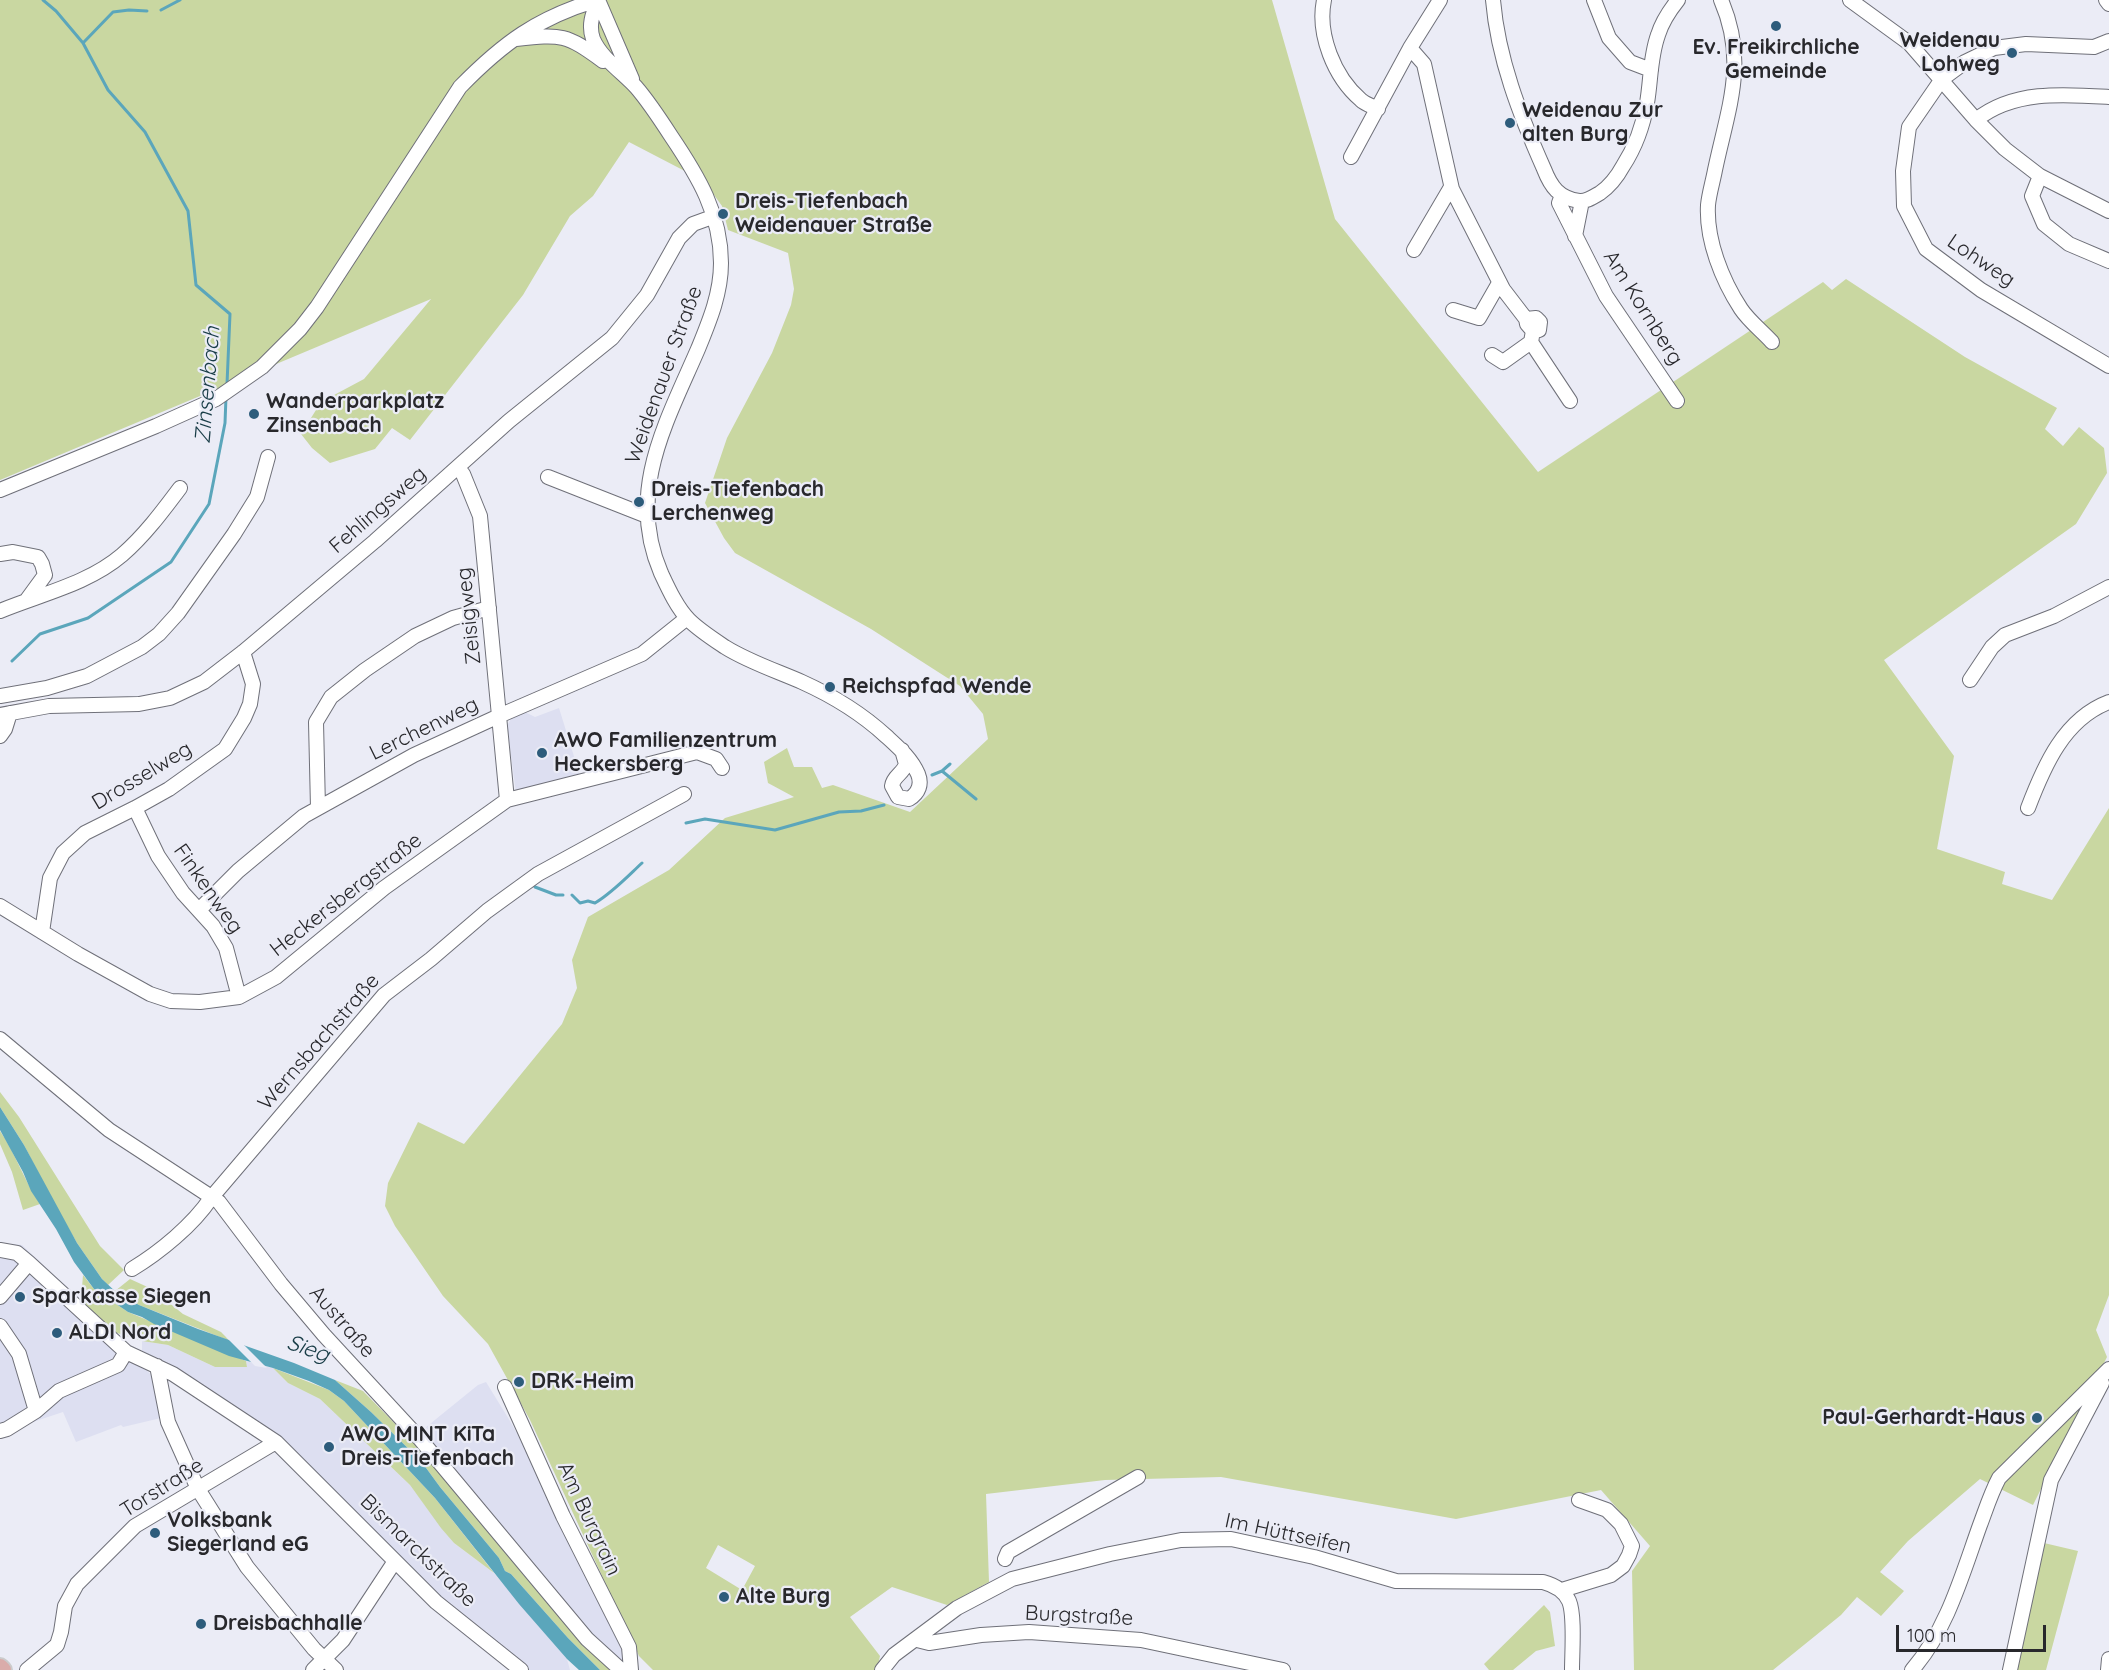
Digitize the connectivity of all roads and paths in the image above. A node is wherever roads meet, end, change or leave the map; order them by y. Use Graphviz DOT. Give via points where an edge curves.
graph roads {
  1 [pos="598,0"];
  2 [pos="1324,0"];
  3 [pos="1440,0"];
  4 [pos="1493,0"];
  5 [pos="1594,0"];
  6 [pos="1678,0"];
  7 [pos="1721,0"];
  8 [pos="1850,0"];
  9 [pos="2106,0"];
  10 [pos="2109,4"];
  11 [pos="514,39"];
  12 [pos="2109,41"];
  13 [pos="1410,48"];
  14 [pos="1651,70"];
  15 [pos="1941,80"];
  16 [pos="630,82"];
  17 [pos="2109,97"];
  18 [pos="1378,109"];
  19 [pos="1976,120"];
  20 [pos="1351,156"];
  21 [pos="2040,176"];
  22 [pos="1451,187"];
  23 [pos="1562,195"];
  24 [pos="1582,201"];
  25 [pos="2109,211"];
  26 [pos="715,216"];
  27 [pos="1575,236"];
  28 [pos="1414,250"];
  29 [pos="2109,261"];
  30 [pos="1500,284"];
  31 [pos="1453,310"];
  32 [pos="1530,331"];
  33 [pos="1772,342"];
  34 [pos="1492,355"];
  35 [pos="2109,366"];
  36 [pos="1570,401"];
  37 [pos="1677,401"];
  38 [pos="268,457"];
  39 [pos="458,468"];
  40 [pos="548,477"];
  41 [pos="180,488"];
  42 [pos="0,490"];
  43 [pos="647,516"];
  44 [pos="0,554"];
  45 [pos="2109,587"];
  46 [pos="26,601"];
  47 [pos="489,608"];
  48 [pos="0,611"];
  49 [pos="687,618"];
  50 [pos="243,652"];
  51 [pos="1970,680"];
  52 [pos="0,696"];
  53 [pos="2109,702"];
  54 [pos="5,714"];
  55 [pos="501,715"];
  56 [pos="0,736"];
  57 [pos="902,750"];
  58 [pos="722,768"];
  59 [pos="684,794"];
  60 [pos="507,800"];
  61 [pos="135,808"];
  62 [pos="318,808"];
  63 [pos="2028,808"];
  64 [pos="0,906"];
  65 [pos="199,910"];
  66 [pos="42,932"];
  67 [pos="238,997"];
  68 [pos="0,1039"];
  69 [pos="211,1198"];
  70 [pos="0,1251"];
  71 [pos="29,1263"];
  72 [pos="132,1269"];
  73 [pos="0,1297"];
  74 [pos="0,1326"];
  75 [pos="126,1352"];
  76 [pos="157,1366"];
  77 [pos="2109,1370"];
  78 [pos="505,1387"];
  79 [pos="36,1411"];
  80 [pos="0,1431"];
  81 [pos="276,1442"];
  82 [pos="1138,1477"];
  83 [pos="198,1489"];
  84 [pos="1580,1500"];
  85 [pos="395,1561"];
  86 [pos="1012,1579"];
  87 [pos="1562,1590"];
  88 [pos="917,1640"];
  89 [pos="324,1658"];
  90 [pos="2109,1659"];
  91 [pos="0,1666"];
  92 [pos="3,1670"];
  93 [pos="27,1670"];
  94 [pos="313,1670"];
  95 [pos="336,1670"];
  96 [pos="521,1670"];
  97 [pos="621,1670"];
  98 [pos="632,1670"];
  99 [pos="882,1670"];
  100 [pos="1283,1670"];
  101 [pos="1572,1670"];
  102 [pos="1912,1670"];
  103 [pos="2010,1670"];
  104 [pos="2108,1670"];
  1 -- 11 [label="street" via="555,14"];
  1 -- 16 [label="street, Weidenauer Straße"];
  1 -- 16 [label="street, Weidenauer Straße" via="591,25 593,38"];
  2 -- 18 [label="street" via="1324,37 1340,76 1362,101"];
  3 -- 13 [label="street"];
  4 -- 23 [label="street, Am Kornberg" via="1496,31 1521,114 1546,176 1553,189"];
  5 -- 14 [label="street" via="1609,38 1630,62"];
  6 -- 14 [label="street" via="1658,35"];
  7 -- 33 [label="street" via="1736,68 1708,205 1711,238 1722,275 1741,309"];
  8 -- 15 [label="street" via="1909,43"];
  9 -- 10 [label="street"];
  11 -- 16 [label="street" via="550,35 571,39"];
  11 -- 42 [label="street" via="460,87 317,307 262,367 216,399"];
  12 -- 15 [label="street, Lohweg" via="2094,46 2026,44 1994,48 1965,62"];
  13 -- 18 [label="street"];
  13 -- 22 [label="street" via="1424,64"];
  14 -- 24 [label="street" via="1642,126 1629,157 1607,188"];
  15 -- 19 [label="street"];
  15 -- 35 [label="street, Lohweg" via="1909,127 1903,171 1904,207 1926,249 1980,290"];
  16 -- 26 [label="street, Weidenauer Straße" via="692,167"];
  17 -- 19 [label="street" via="2044,95 2011,101"];
  18 -- 20 [label="street"];
  19 -- 21 [label="street"];
  21 -- 25 [label="street"];
  21 -- 29 [label="street" via="2032,196 2043,224 2069,244"];
  22 -- 28 [label="street"];
  22 -- 30 [label="street"];
  23 -- 24 [label="street"];
  23 -- 27 [label="street, Am Kornberg" via="1559,203"];
  24 -- 27 [label="street"];
  26 -- 39 [label="street, Fehlingsweg" via="693,224 679,238 647,295 612,338 509,421"];
  26 -- 43 [label="street, Weidenauer Straße" via="721,242 721,279 711,316 658,443 648,480"];
  27 -- 37 [label="street, Am Kornberg" via="1606,296"];
  30 -- 31 [label="street" via="1479,318"];
  30 -- 32 [label="street"];
  32 -- 34 [label="street" via="1503,362"];
  32 -- 36 [label="street"];
  38 -- 52 [label="street" via="257,497 159,634 87,676"];
  39 -- 47 [label="street, Zeisigweg" via="480,516"];
  39 -- 50 [label="street, Fehlingsweg"];
  40 -- 43 [label="street"];
  41 -- 46 [label="street" via="147,531 102,569"];
  43 -- 49 [label="street, Weidenauer Straße" via="653,555"];
  44 -- 46 [label="street" via="13,552 38,557 42,564 45,575"];
  45 -- 51 [label="street" via="2054,616 2005,635"];
  46 -- 48 [label="street"];
  47 -- 55 [label="street, Zeisigweg"];
  47 -- 62 [label="street" via="453,618 415,636 331,697 316,722"];
  49 -- 55 [label="street, Lerchenweg" via="642,654"];
  49 -- 57 [label="street, Weidenauer Straße" via="725,647 846,705"];
  50 -- 54 [label="street, Fehlingsweg" via="204,682 170,698 139,704 49,706"];
  50 -- 61 [label="street, Drosselweg" via="253,684 250,704 225,748 169,789"];
  53 -- 63 [label="street" via="2068,730 2044,767"];
  54 -- 56 [label="street" via="6,729"];
  55 -- 60 [label="street, Zeisigweg"];
  55 -- 62 [label="street, Lerchenweg" via="414,755"];
  58 -- 60 [label="street, Heckersbergstraße" via="716,759 697,752"];
  59 -- 69 [label="street, Wernsbachstraße" via="538,874 384,995"];
  60 -- 67 [label="street, Heckersbergstraße" via="384,888 276,977"];
  61 -- 65 [label="street, Finkenweg" via="158,856"];
  61 -- 66 [label="street, Drosselweg" via="85,832 63,853 50,878"];
  62 -- 65 [label="street, Lerchenweg" via="238,871"];
  64 -- 66 [label="street, Heckersbergstraße"];
  65 -- 67 [label="street, Finkenweg" via="226,948"];
  66 -- 67 [label="street, Heckersbergstraße" via="150,994 171,1001"];
  68 -- 69 [label="street, Austraße" via="110,1130"];
  69 -- 72 [label="street, Wernsbachstraße" via="153,1257"];
  69 -- 97 [label="street, Austraße" via="219,1202 281,1284 420,1439 587,1639"];
  70 -- 71 [label="street, Bismarckstraße" via="17,1253"];
  71 -- 73 [label="street"];
  71 -- 75 [label="street, Bismarckstraße"];
  74 -- 79 [label="street" via="20,1354"];
  75 -- 76 [label="street, Bismarckstraße"];
  75 -- 79 [label="street" via="118,1365 59,1391"];
  76 -- 81 [label="street, Bismarckstraße"];
  76 -- 83 [label="street" via="168,1422"];
  77 -- 102 [label="street" via="1999,1478 1946,1617"];
  77 -- 103 [label="street" via="2051,1480"];
  78 -- 98 [label="street, Am Burgrain" via="563,1516 629,1647"];
  79 -- 80 [label="street"];
  81 -- 83 [label="street, Torstraße"];
  81 -- 85 [label="street, Bismarckstraße"];
  82 -- 86 [label="street" via="1000,1558"];
  83 -- 89 [label="street" via="247,1567"];
  83 -- 93 [label="street, Torstraße" via="135,1526 77,1584 64,1606 57,1645"];
  84 -- 87 [label="street" via="1607,1510 1621,1524 1632,1546 1623,1566 1611,1575"];
  85 -- 89 [label="street" via="343,1640"];
  85 -- 96 [label="street, Bismarckstraße" via="436,1602"];
  86 -- 87 [label="street, Im Hüttseifen" via="1181,1540 1231,1539 1314,1557 1396,1581 1543,1582"];
  86 -- 88 [label="street, Im Hüttseifen" via="957,1608"];
  87 -- 101 [label="street" via="1572,1613"];
  88 -- 99 [label="street" via="894,1655"];
  88 -- 100 [label="street, Burgstraße" via="929,1643 1029,1632 1142,1640"];
  89 -- 94 [label="street"];
  89 -- 95 [label="street"];
  90 -- 104 [label="street"];
  91 -- 92 [label="main road"];
}
